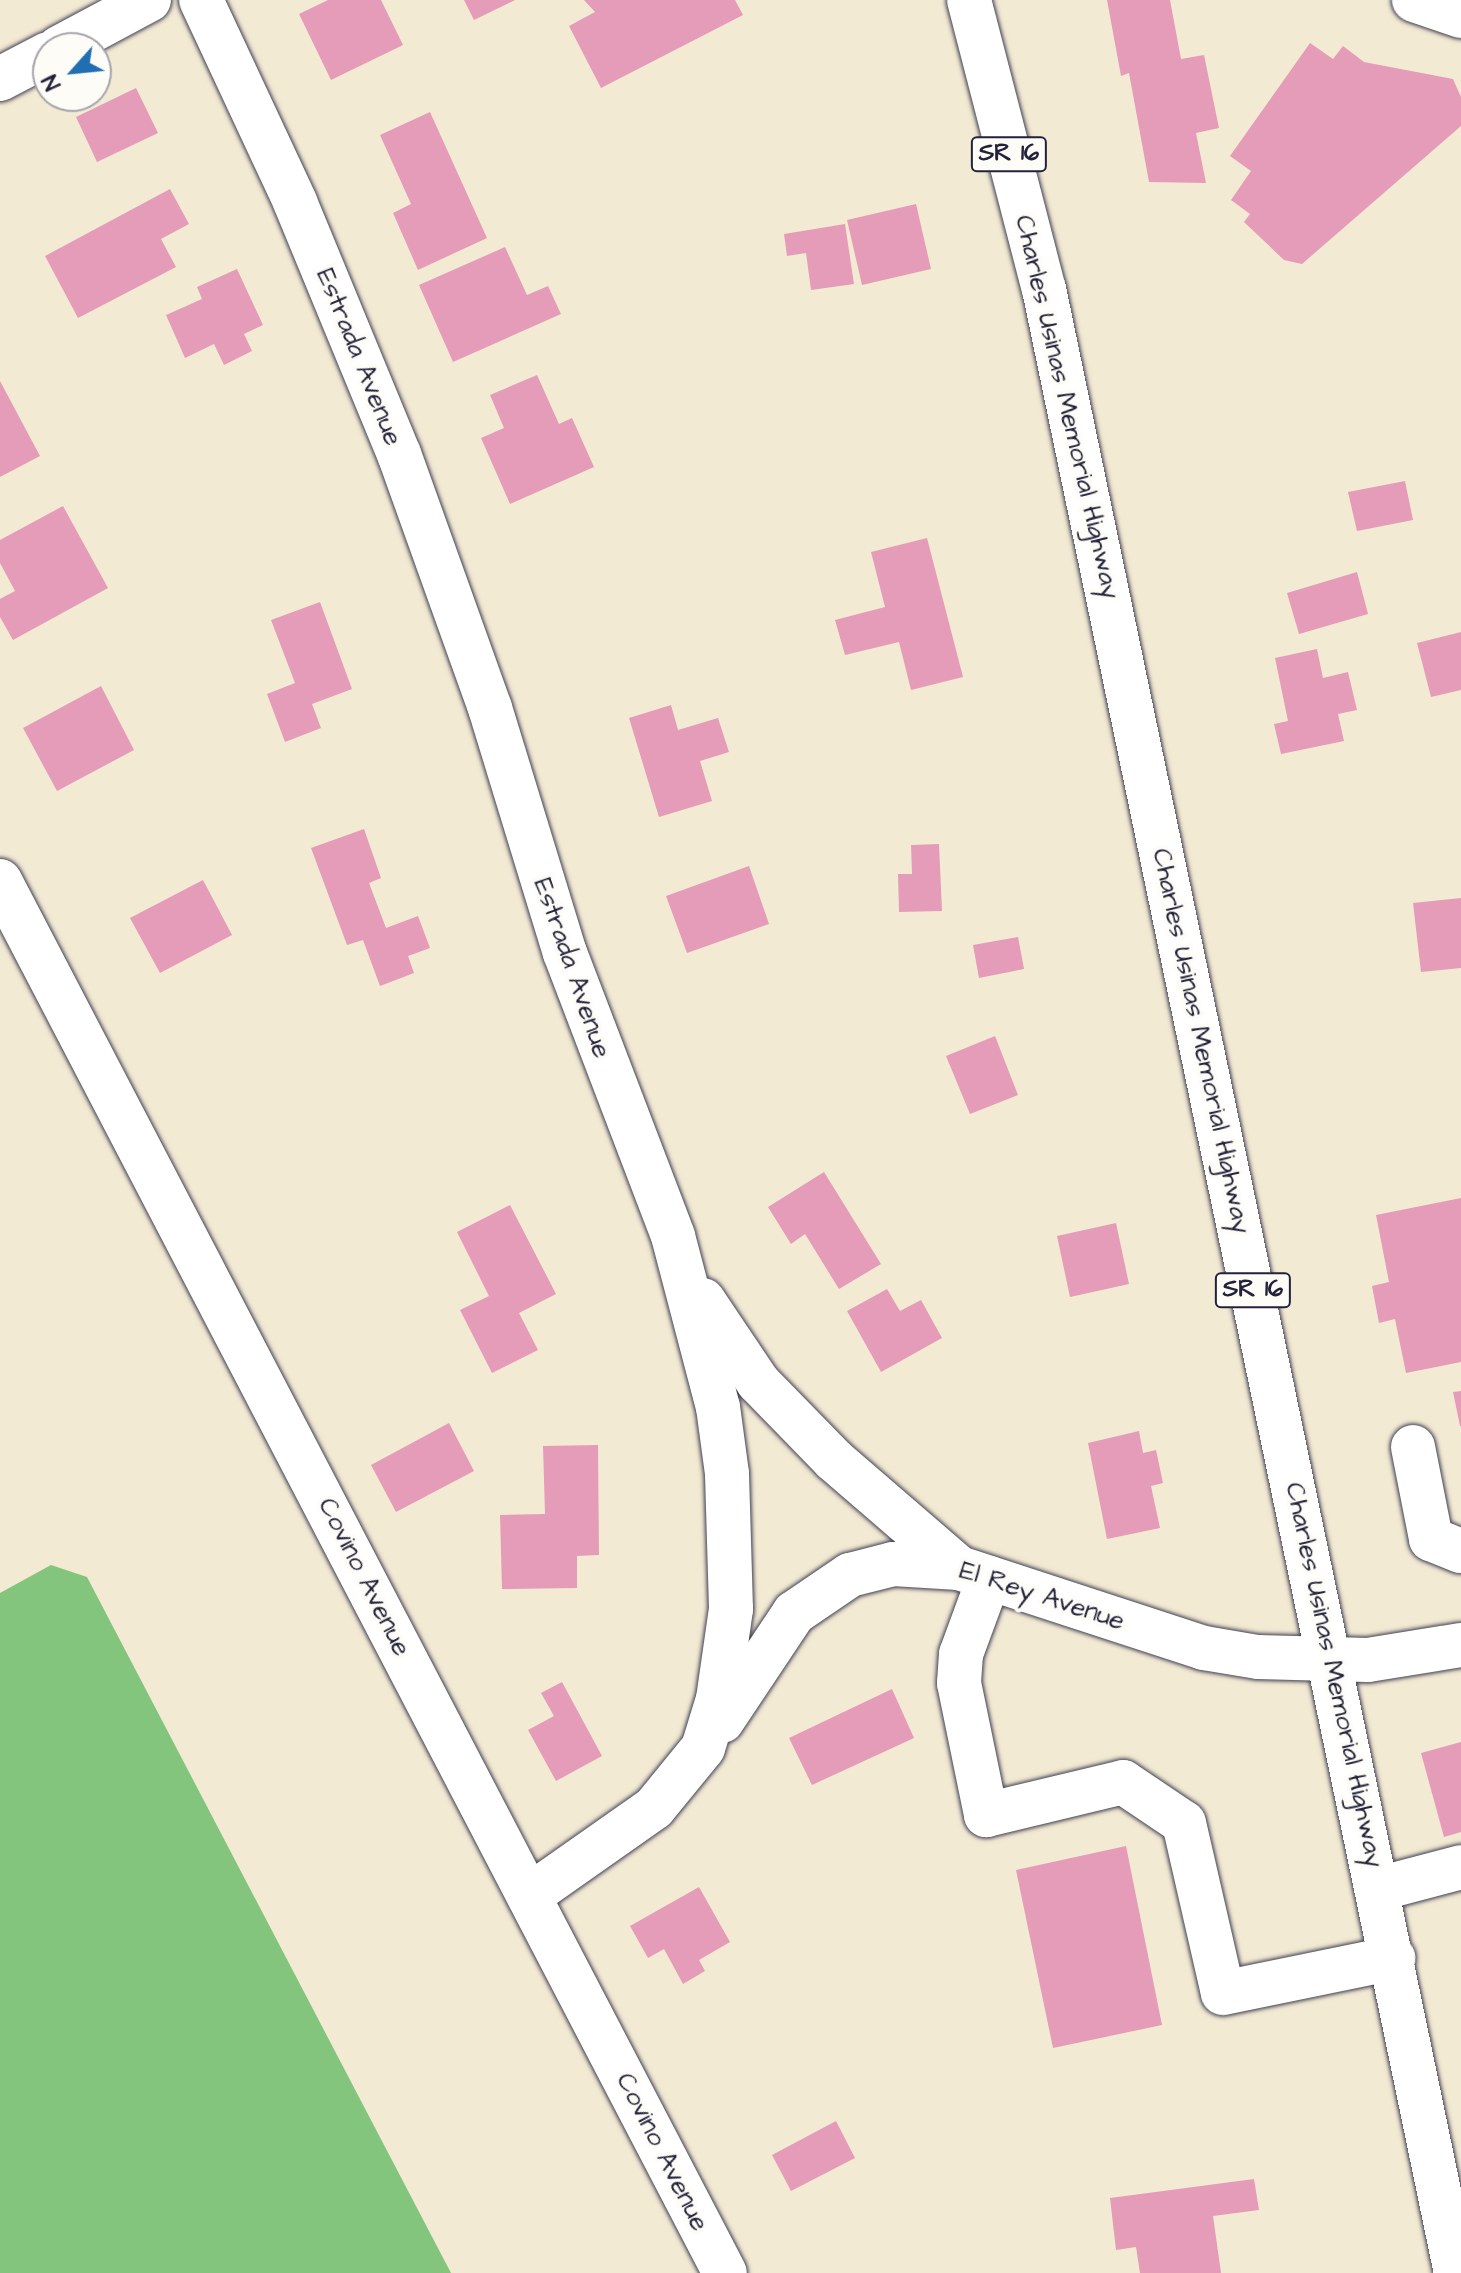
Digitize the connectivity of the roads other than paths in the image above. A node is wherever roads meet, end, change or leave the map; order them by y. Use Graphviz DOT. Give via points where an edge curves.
graph roads {
  1 [pos="149,0"];
  2 [pos="201,0"];
  3 [pos="969,0"];
  4 [pos="1414,0"];
  5 [pos="1461,16"];
  6 [pos="89,32"];
  7 [pos="32,62"];
  8 [pos="0,79"];
  9 [pos="0,881"];
  10 [pos="683,1269"];
  11 [pos="1413,1447"];
  12 [pos="1461,1551"];
  13 [pos="974,1573"];
  14 [pos="1461,1645"];
  15 [pos="1331,1661"];
  16 [pos="703,1748"];
  17 [pos="1461,1867"];
  18 [pos="1378,1889"];
  19 [pos="529,1896"];
  20 [pos="1393,1958"];
  21 [pos="725,2273"];
  22 [pos="1456,2273"];
  1 -- 6 [label="main road"];
  2 -- 10 [label="main road, Estrada Avenue" via="295,202 399,454 490,708 565,953"];
  3 -- 15 [label="main road, Charles Usinas Memorial Highway / SR 16" via="1044,289"];
  4 -- 5 [label="main road"];
  7 -- 8 [label="main road"];
  9 -- 19 [label="main road, Covino Avenue"];
  10 -- 13 [label="main road" via="758,1382 834,1460"];
  10 -- 16 [label="main road, Estrada Avenue" via="718,1407 727,1474 731,1609 718,1699"];
  11 -- 12 [label="main road" via="1431,1539"];
  13 -- 15 [label="main road, El Rey Avenue" via="1204,1648"];
  13 -- 16 [label="main road, El Rey Avenue" via="893,1564 850,1575 811,1598 767,1648"];
  13 -- 20 [label="main road" via="959,1683 986,1815 1123,1782 1184,1823 1223,1993"];
  14 -- 15 [label="main road, El Rey Avenue"];
  15 -- 18 [label="main road, Charles Usinas Memorial Highway / SR 16"];
  16 -- 19 [label="main road, Estrada Avenue" via="654,1808"];
  17 -- 18 [label="main road"];
  18 -- 20 [label="main road, Charles Usinas Memorial Highway / SR 16"];
  19 -- 21 [label="main road, Covino Avenue"];
  20 -- 22 [label="main road, Charles Usinas Memorial Highway / SR 16"];
}
